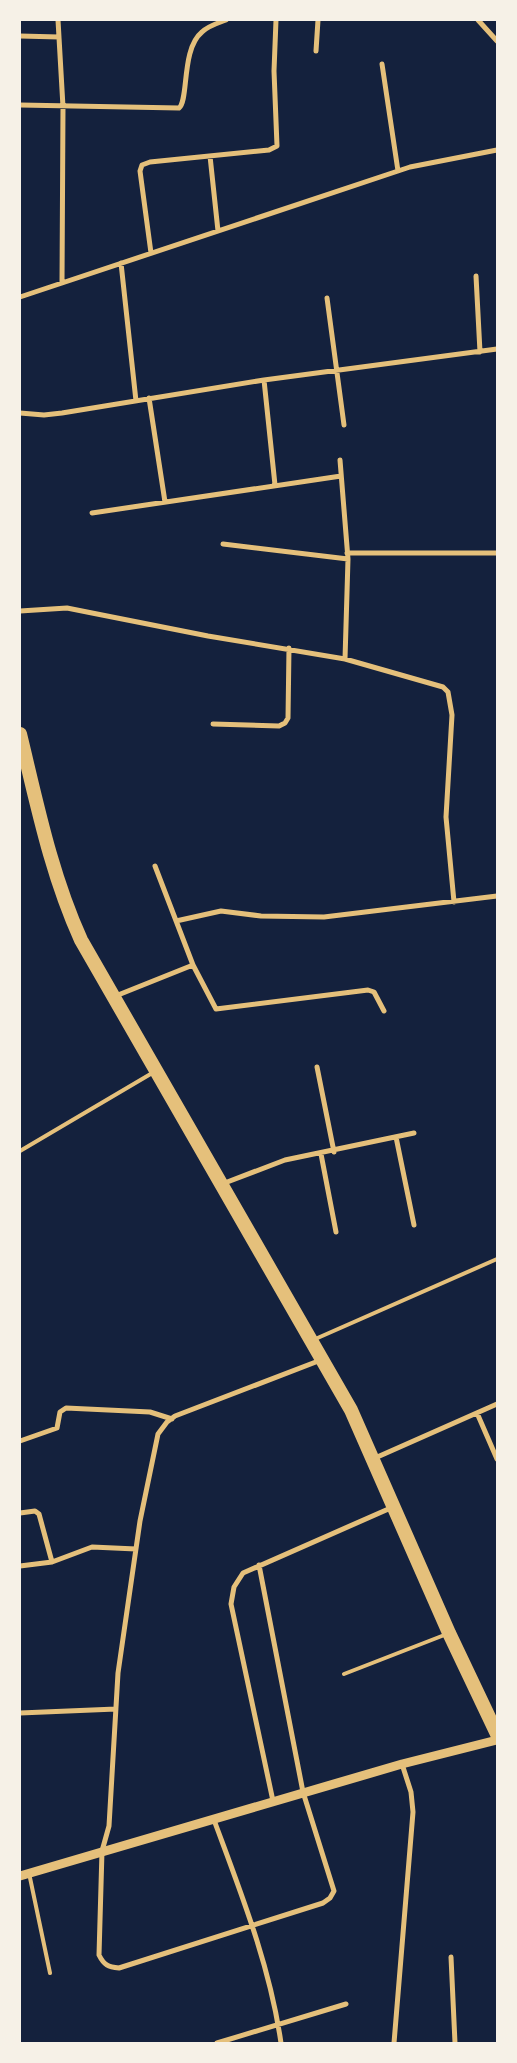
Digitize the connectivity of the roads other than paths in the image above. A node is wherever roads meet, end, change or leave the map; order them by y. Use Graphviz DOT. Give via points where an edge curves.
graph roads {
  1 [pos="58,20"];
  2 [pos="226,20"];
  3 [pos="276,20"];
  4 [pos="318,20"];
  5 [pos="478,20"];
  6 [pos="20,36"];
  7 [pos="59,37"];
  8 [pos="497,41"];
  9 [pos="316,52"];
  10 [pos="382,64"];
  11 [pos="20,105"];
  12 [pos="62,107"];
  13 [pos="497,150"];
  14 [pos="210,156"];
  15 [pos="398,171"];
  16 [pos="218,231"];
  17 [pos="151,253"];
  18 [pos="121,263"];
  19 [pos="476,276"];
  20 [pos="62,283"];
  21 [pos="20,297"];
  22 [pos="326,298"];
  23 [pos="497,349"];
  24 [pos="480,352"];
  25 [pos="336,372"];
  26 [pos="264,380"];
  27 [pos="149,398"];
  28 [pos="136,401"];
  29 [pos="20,412"];
  30 [pos="344,425"];
  31 [pos="340,460"];
  32 [pos="341,476"];
  33 [pos="275,485"];
  34 [pos="165,502"];
  35 [pos="92,513"];
  36 [pos="222,544"];
  37 [pos="497,552"];
  38 [pos="347,556"];
  39 [pos="20,611"];
  40 [pos="289,648"];
  41 [pos="345,659"];
  42 [pos="213,724"];
  43 [pos="20,734"];
  44 [pos="155,866"];
  45 [pos="497,896"];
  46 [pos="454,902"];
  47 [pos="176,921"];
  48 [pos="193,965"];
  49 [pos="113,997"];
  50 [pos="384,1011"];
  51 [pos="317,1067"];
  52 [pos="156,1071"];
  53 [pos="414,1133"];
  54 [pos="396,1137"];
  55 [pos="20,1152"];
  56 [pos="334,1152"];
  57 [pos="321,1154"];
  58 [pos="222,1184"];
  59 [pos="414,1225"];
  60 [pos="336,1232"];
  61 [pos="497,1259"];
  62 [pos="311,1341"];
  63 [pos="322,1360"];
  64 [pos="497,1404"];
  65 [pos="477,1413"];
  66 [pos="172,1419"];
  67 [pos="20,1441"];
  68 [pos="497,1459"];
  69 [pos="372,1460"];
  70 [pos="393,1507"];
  71 [pos="20,1513"];
  72 [pos="136,1549"];
  73 [pos="52,1562"];
  74 [pos="259,1565"];
  75 [pos="20,1566"];
  76 [pos="449,1633"];
  77 [pos="344,1674"];
  78 [pos="116,1709"];
  79 [pos="20,1712"];
  80 [pos="497,1734"];
  81 [pos="497,1740"];
  82 [pos="402,1764"];
  83 [pos="303,1792"];
  84 [pos="273,1801"];
  85 [pos="214,1820"];
  86 [pos="102,1851"];
  87 [pos="24,1874"];
  88 [pos="252,1925"];
  89 [pos="451,1957"];
  90 [pos="50,1973"];
  91 [pos="346,2004"];
  92 [pos="278,2024"];
  93 [pos="220,2042"];
  94 [pos="281,2043"];
  95 [pos="394,2043"];
  96 [pos="455,2043"];
  1 -- 7 [label="street"];
  2 -- 12 [label="street" via="202,32 193,44 181,107"];
  3 -- 14 [label="street" via="276,146 269,150"];
  4 -- 9 [label="street"];
  5 -- 8 [label="street"];
  6 -- 7 [label="street"];
  7 -- 12 [label="street"];
  10 -- 15 [label="street"];
  11 -- 12 [label="street"];
  12 -- 20 [label="street"];
  13 -- 15 [label="street"];
  14 -- 16 [label="street"];
  14 -- 17 [label="street" via="150,162 141,167"];
  15 -- 16 [label="street"];
  16 -- 17 [label="street"];
  17 -- 18 [label="street"];
  18 -- 20 [label="street"];
  18 -- 28 [label="street"];
  19 -- 24 [label="street"];
  20 -- 21 [label="street"];
  22 -- 25 [label="street"];
  23 -- 24 [label="street"];
  24 -- 25 [label="street"];
  25 -- 26 [label="street"];
  25 -- 30 [label="street"];
  26 -- 27 [label="street"];
  26 -- 33 [label="street"];
  27 -- 28 [label="street"];
  27 -- 34 [label="street"];
  28 -- 29 [label="street" via="53,415"];
  31 -- 32 [label="street"];
  32 -- 33 [label="street"];
  32 -- 38 [label="street"];
  33 -- 34 [label="street"];
  34 -- 35 [label="street"];
  36 -- 38 [label="street"];
  37 -- 38 [label="street"];
  38 -- 41 [label="street"];
  39 -- 40 [label="street" via="67,608 208,636"];
  40 -- 41 [label="street"];
  40 -- 42 [label="street" via="288,718 285,723 279,726"];
  41 -- 46 [label="street" via="438,685 448,692 452,724 446,817"];
  43 -- 49 [label="highway" via="65,905"];
  44 -- 47 [label="street"];
  45 -- 46 [label="street"];
  46 -- 47 [label="street" via="324,917 261,916 221,911"];
  47 -- 48 [label="street"];
  48 -- 49 [label="street"];
  48 -- 50 [label="street" via="212,1005 218,1010 368,990 374,992"];
  49 -- 52 [label="highway"];
  51 -- 56 [label="street"];
  52 -- 55 [label="lane"];
  52 -- 58 [label="highway"];
  53 -- 54 [label="street"];
  54 -- 56 [label="street"];
  54 -- 59 [label="street"];
  56 -- 57 [label="street"];
  57 -- 58 [label="street" via="268,1166"];
  57 -- 60 [label="street"];
  58 -- 62 [label="highway"];
  61 -- 62 [label="lane"];
  62 -- 63 [label="highway"];
  63 -- 66 [label="street"];
  63 -- 69 [label="highway" via="351,1410"];
  64 -- 65 [label="street"];
  65 -- 68 [label="street"];
  65 -- 69 [label="street"];
  66 -- 67 [label="street" via="150,1412 66,1408 60,1412 57,1428"];
  66 -- 72 [label="street" via="158,1434"];
  69 -- 70 [label="highway"];
  70 -- 74 [label="street"];
  70 -- 76 [label="highway"];
  71 -- 73 [label="street" via="35,1511 39,1514"];
  72 -- 73 [label="street" via="92,1547"];
  72 -- 78 [label="street" via="118,1672"];
  73 -- 75 [label="street"];
  74 -- 83 [label="street"];
  74 -- 84 [label="street" via="243,1573 234,1587 231,1604"];
  76 -- 77 [label="lane"];
  76 -- 80 [label="highway"];
  78 -- 79 [label="street"];
  78 -- 86 [label="street" via="109,1826"];
  81 -- 82 [label="street"];
  82 -- 83 [label="street"];
  82 -- 95 [label="street" via="413,1812"];
  83 -- 84 [label="street"];
  83 -- 88 [label="street" via="334,1891 323,1903"];
  84 -- 85 [label="street"];
  85 -- 86 [label="street"];
  85 -- 88 [label="street"];
  86 -- 87 [label="street"];
  86 -- 88 [label="street" via="99,1955 103,1964 110,1968 119,1968"];
  87 -- 90 [label="lane"];
  88 -- 92 [label="street"];
  89 -- 96 [label="street"];
  91 -- 92 [label="street"];
  92 -- 93 [label="street"];
  92 -- 94 [label="street"];
}
